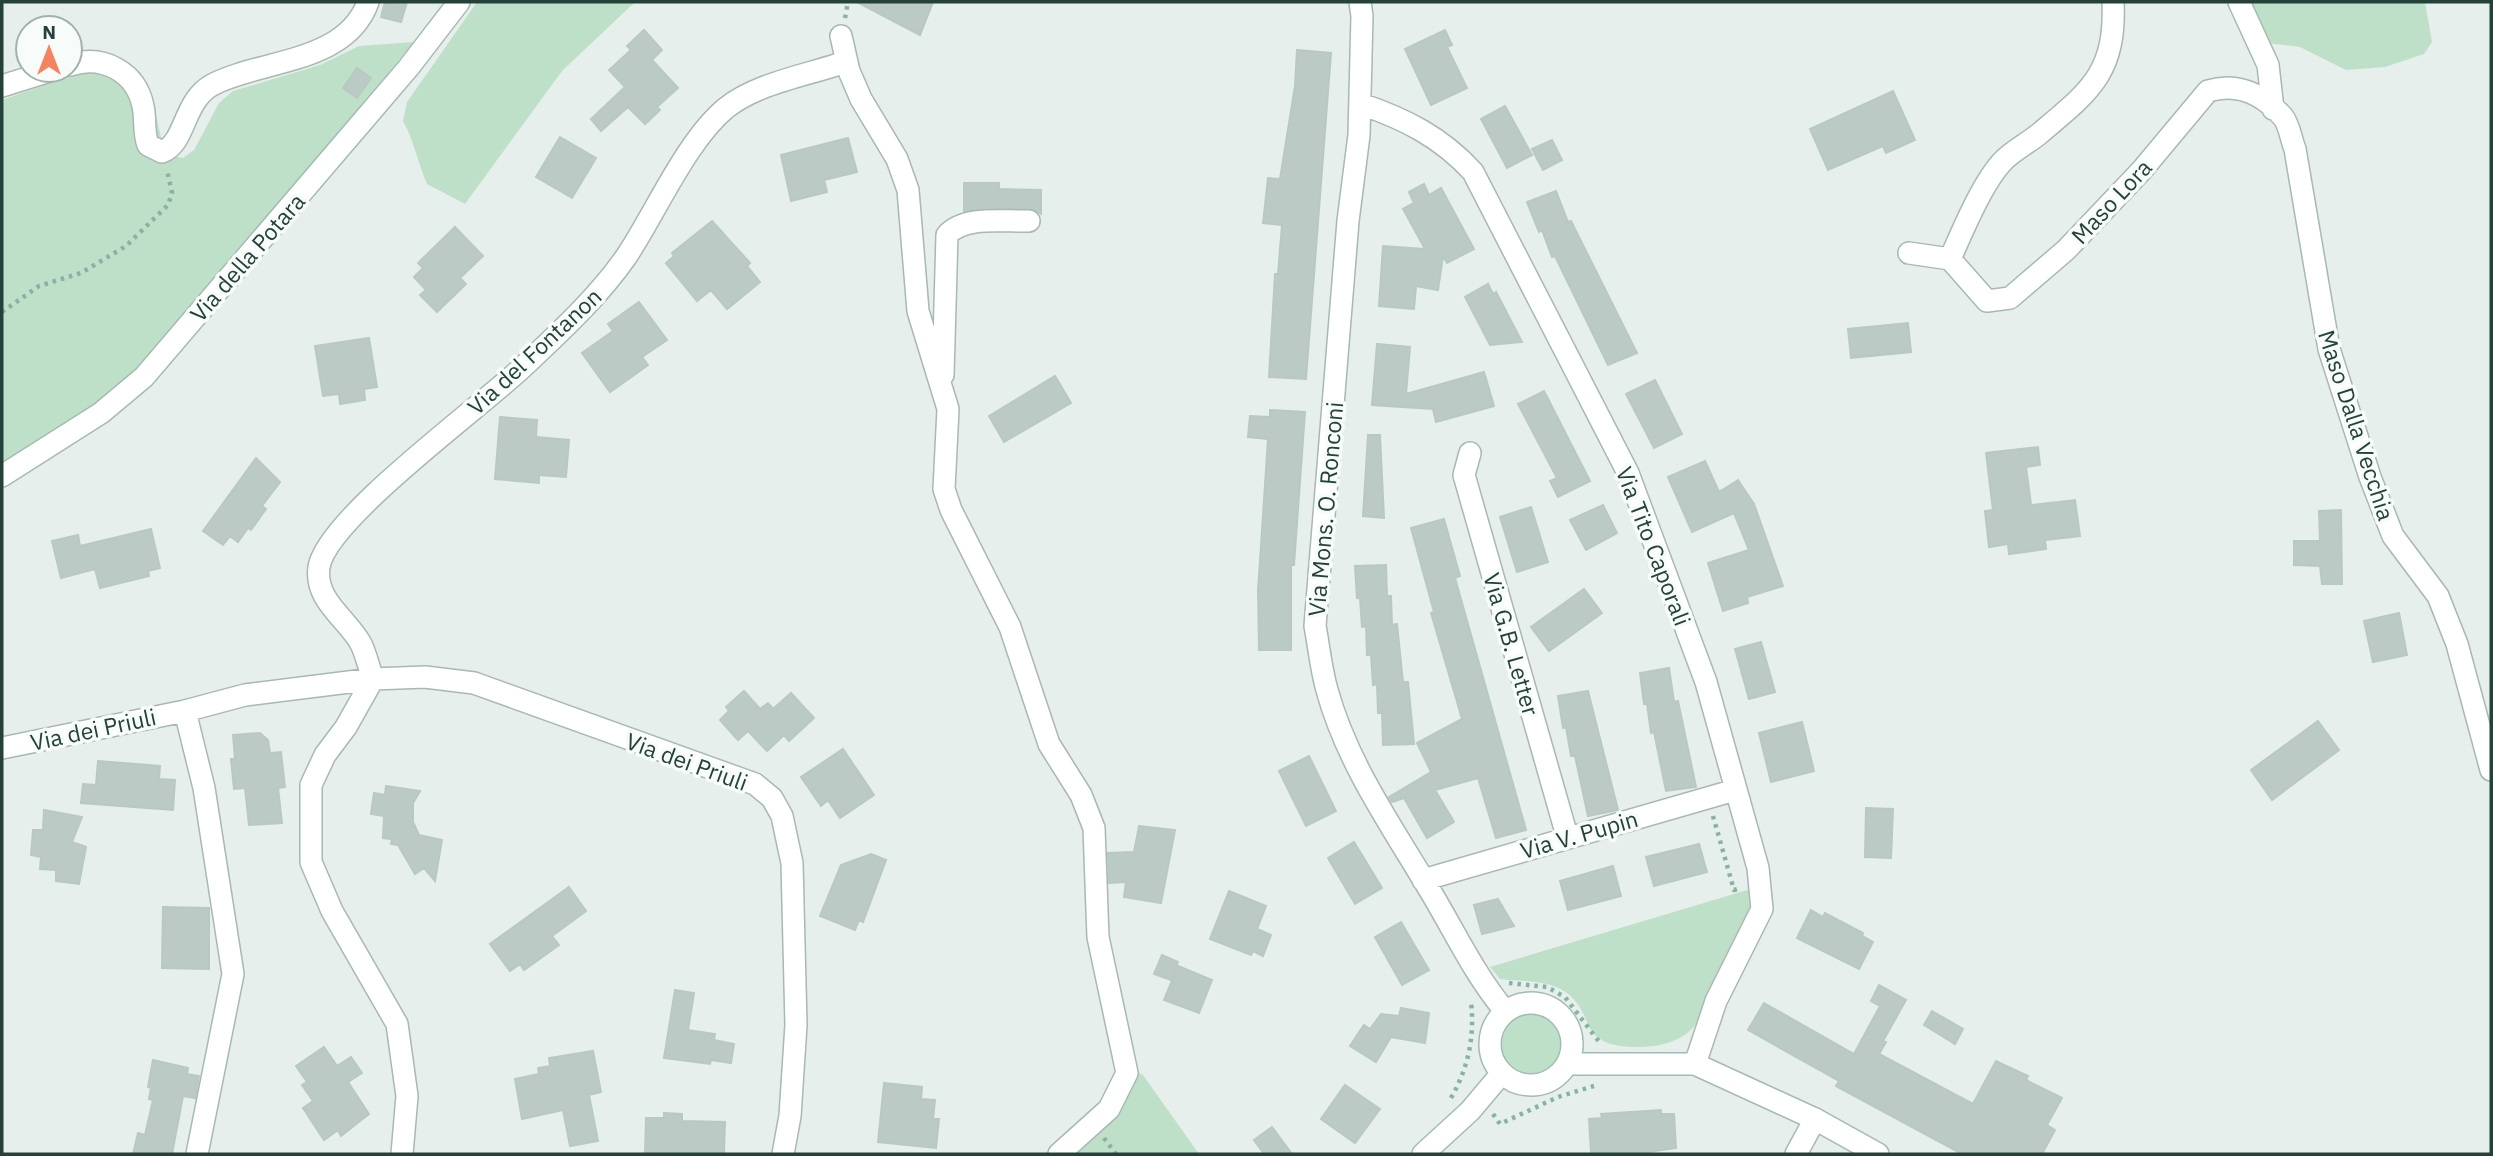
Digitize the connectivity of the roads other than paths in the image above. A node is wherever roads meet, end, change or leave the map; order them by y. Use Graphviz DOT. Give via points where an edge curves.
graph roads {
  1 [pos="368,2"];
  2 [pos="459,2"];
  3 [pos="1360,2"];
  4 [pos="2113,2"];
  5 [pos="2239,2"];
  6 [pos="841,37"];
  7 [pos="84,61"];
  8 [pos="839,64"];
  9 [pos="1361,104"];
  10 [pos="2273,109"];
  11 [pos="1029,221"];
  12 [pos="1909,253"];
  13 [pos="1950,259"];
  14 [pos="943,391"];
  15 [pos="1470,453"];
  16 [pos="2,476"];
  17 [pos="373,679"];
  18 [pos="185,711"];
  19 [pos="2,748"];
  20 [pos="2491,770"];
  21 [pos="1735,790"];
  22 [pos="1567,836"];
  23 [pos="1423,880"];
  24 [pos="1505,1011"];
  25 [pos="1568,1064"];
  26 [pos="1695,1064"];
  27 [pos="1502,1073"];
  28 [pos="1815,1119"];
  29 [pos="197,1154"];
  30 [pos="402,1154"];
  31 [pos="783,1154"];
  32 [pos="1059,1154"];
  33 [pos="1423,1154"];
  34 [pos="1796,1154"];
  35 [pos="1878,1154"];
  1 -- 7 [label="street" via="342,38 205,89 193,99 176,141 162,152 148,145 141,97 124,73 107,64"];
  2 -- 16 [label="street, Via della Potara" via="409,67 144,377 101,413"];
  3 -- 9 [label="street, Via Mons. O. Ronconi"];
  4 -- 13 [label="street" via="2115,30 2106,68 2038,135 2003,161 1970,213"];
  5 -- 10 [label="street" via="2268,65"];
  6 -- 14 [label="street" via="861,99 897,159 908,190 918,311"];
  8 -- 17 [label="street, Via del Fontanon" via="749,94 725,108 669,183 627,256 597,294 524,367 376,492 334,539 319,566 323,589 334,612 360,642"];
  9 -- 21 [label="street, Via Tito Caporali" via="1421,127 1473,172 1628,473 1706,682"];
  9 -- 23 [label="street, Via Mons. O. Ronconi" via="1315,626 1326,690 1350,752 1392,833"];
  10 -- 13 [label="street, Maso Lora" via="2249,90 2226,86 2208,91 2108,207 2010,298 1987,300"];
  10 -- 20 [label="street, Maso Dalla Vecchia" via="2284,118 2295,149 2329,349 2370,477 2393,536 2438,596 2457,644"];
  11 -- 14 [label="street" via="967,223 947,235"];
  12 -- 13 [label="street"];
  14 -- 32 [label="street" via="948,409 944,489 1010,627 1049,744 1081,794 1094,828 1098,937 1127,1073 1109,1109"];
  15 -- 22 [label="street, Via G.B. Letter" via="1464,475"];
  17 -- 18 [label="street, Via dei Priuli" via="246,695"];
  17 -- 30 [label="street" via="311,785 311,862 339,923 397,1024 407,1096"];
  17 -- 31 [label="street, Via dei Priuli" via="425,677 474,683 749,782 772,798 788,834 792,863 795,1049"];
  18 -- 19 [label="street, Via dei Priuli"];
  18 -- 29 [label="street, Via dei Priuli" via="204,788 233,974"];
  21 -- 22 [label="street, Via V. Pupin"];
  21 -- 26 [label="street, Via Tito Caporali" via="1758,868 1762,909 1716,1001"];
  22 -- 23 [label="street, Via V. Pupin"];
  23 -- 24 [label="street, Via Mons. O. Ronconi" via="1488,991"];
  24 -- 25 [label="street" via="1532,1002 1558,1012 1572,1036"];
  24 -- 27 [label="street" via="1490,1041"];
  25 -- 26 [label="street"];
  25 -- 27 [label="street" via="1560,1074 1537,1085"];
  26 -- 28 [label="street"];
  27 -- 33 [label="street"];
  28 -- 34 [label="street"];
  28 -- 35 [label="street"];
}
